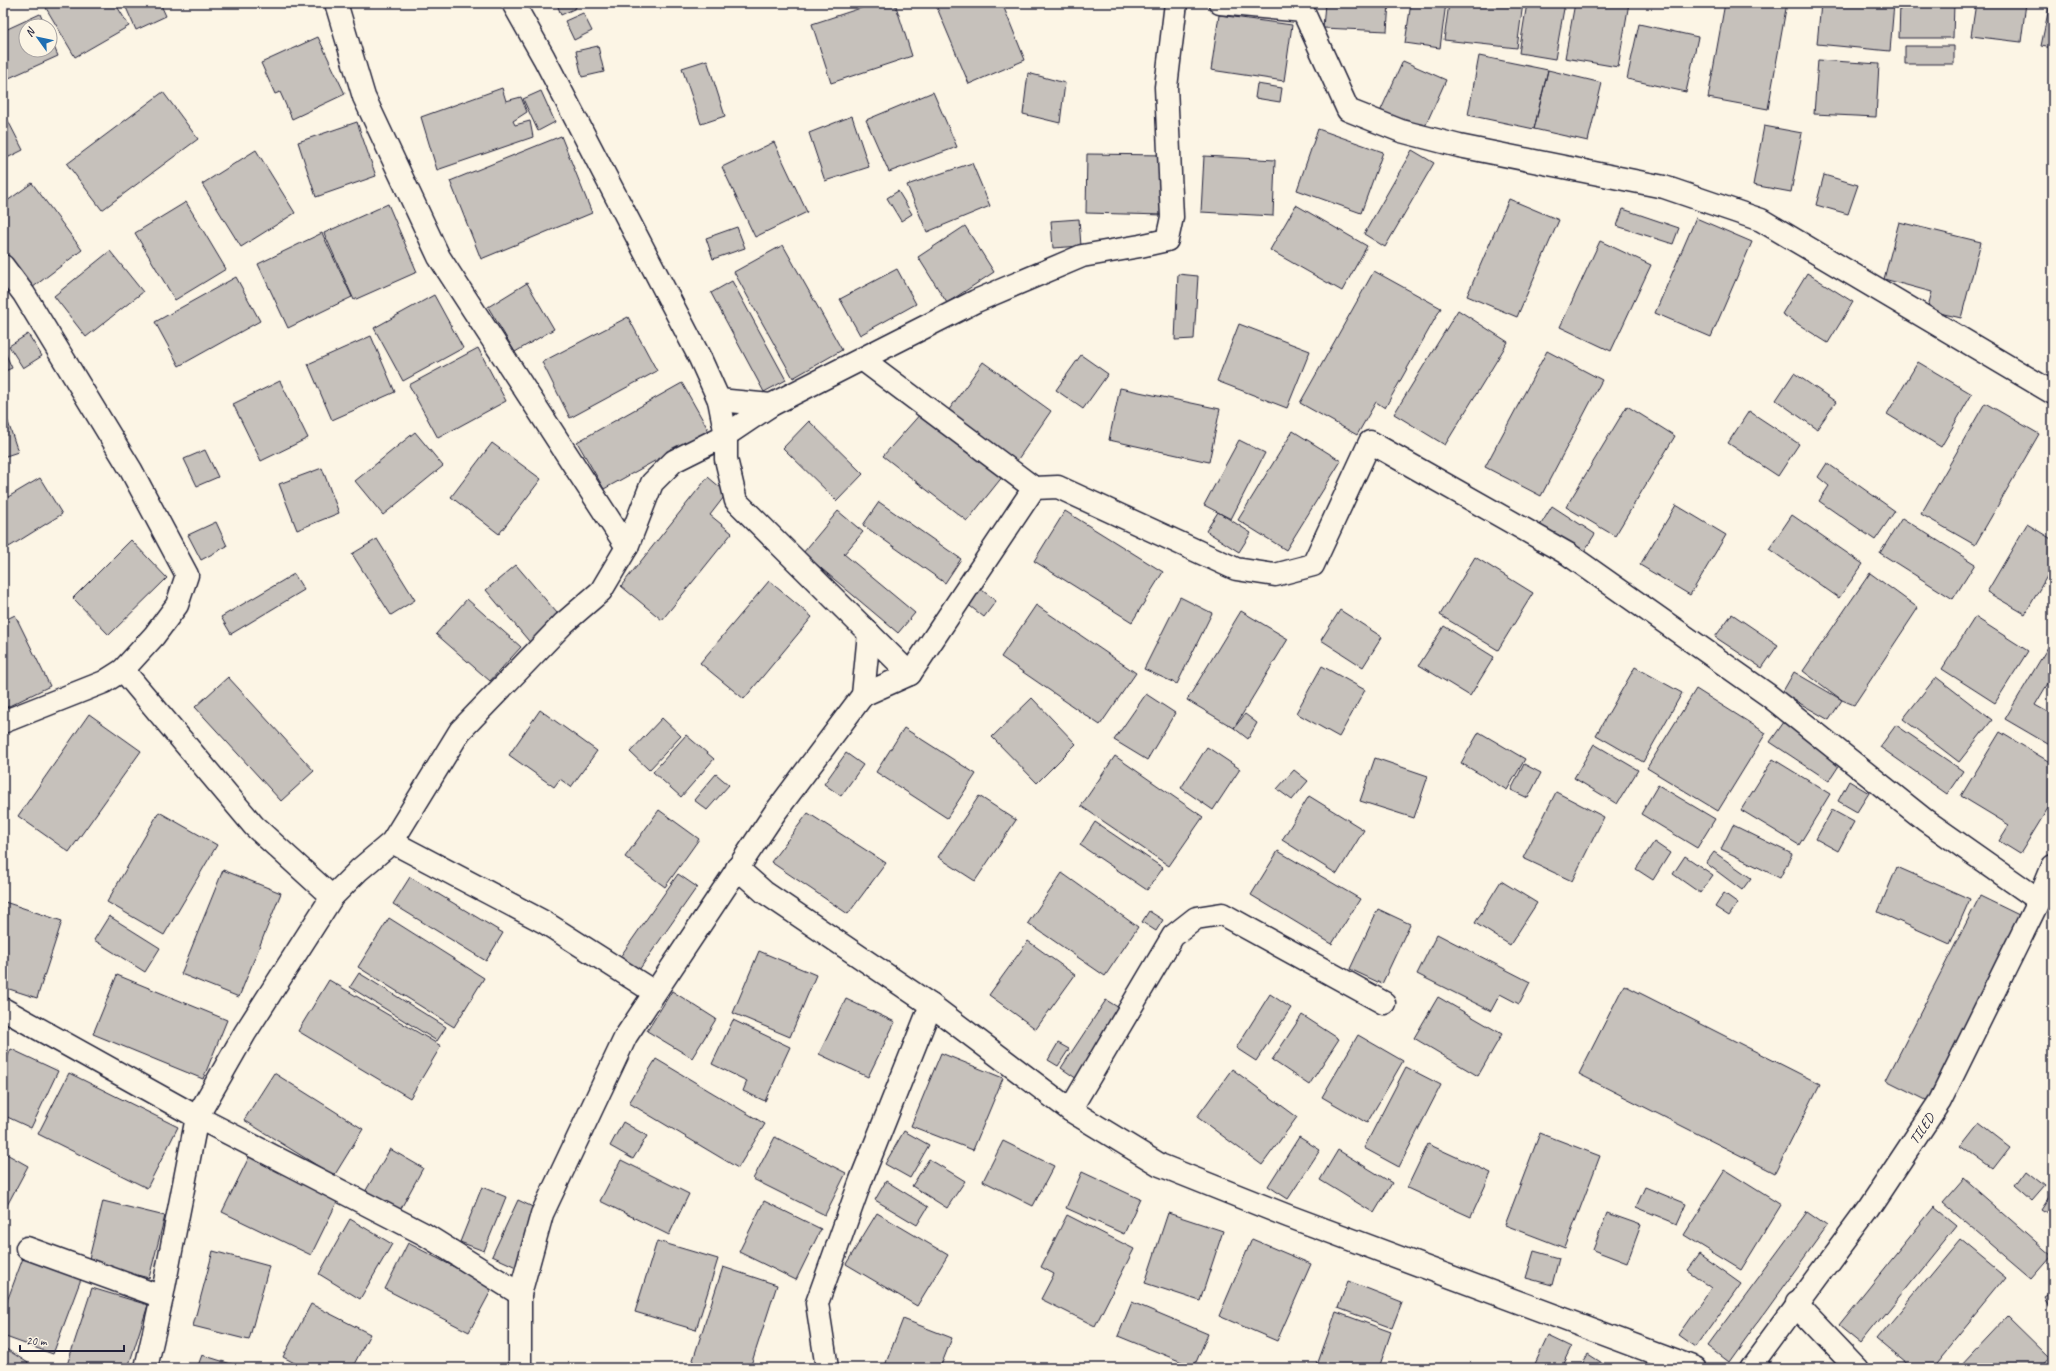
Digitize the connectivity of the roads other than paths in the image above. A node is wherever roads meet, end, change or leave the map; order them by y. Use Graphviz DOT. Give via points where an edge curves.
graph roads {
  1 [pos="336,3"];
  2 [pos="513,3"];
  3 [pos="1176,3"];
  4 [pos="1220,3"];
  5 [pos="3,266"];
  6 [pos="862,359"];
  7 [pos="2053,393"];
  8 [pos="720,400"];
  9 [pos="771,405"];
  10 [pos="726,435"];
  11 [pos="1034,488"];
  12 [pos="627,547"];
  13 [pos="869,633"];
  14 [pos="123,670"];
  15 [pos="910,674"];
  16 [pos="863,695"];
  17 [pos="3,722"];
  18 [pos="392,842"];
  19 [pos="2053,866"];
  20 [pos="738,868"];
  21 [pos="332,897"];
  22 [pos="2039,900"];
  23 [pos="654,992"];
  24 [pos="1384,1003"];
  25 [pos="931,1005"];
  26 [pos="3,1009"];
  27 [pos="1070,1110"];
  28 [pos="197,1117"];
  29 [pos="27,1248"];
  30 [pos="520,1294"];
  31 [pos="162,1297"];
  32 [pos="1796,1304"];
  33 [pos="146,1368"];
  34 [pos="520,1368"];
  35 [pos="827,1368"];
  36 [pos="1696,1368"];
  37 [pos="1751,1368"];
  38 [pos="1857,1368"];
  1 -- 12 [label="street" via="364,97 439,257"];
  2 -- 8 [label="street" via="570,107"];
  3 -- 6 [label="street" via="1166,87 1172,217 1167,240 1082,256 976,301"];
  4 -- 7 [label="street" via="1303,11 1348,110 1401,130 1459,146 1664,187 1761,220"];
  5 -- 14 [label="street" via="24,294 132,470 187,575 177,605 154,636"];
  6 -- 9 [label="street"];
  6 -- 11 [label="street"];
  8 -- 9 [label="street"];
  8 -- 10 [label="street"];
  9 -- 10 [label="street"];
  10 -- 12 [label="street" via="674,461 652,482"];
  10 -- 13 [label="street" via="726,459 736,501"];
  11 -- 15 [label="street"];
  11 -- 22 [label="street" via="1058,487 1236,569 1275,575 1313,566 1370,442 1568,554 1768,695 1925,820"];
  12 -- 18 [label="street" via="601,591 564,623 460,731"];
  13 -- 15 [label="street"];
  13 -- 16 [label="street"];
  14 -- 17 [label="street" via="104,682"];
  14 -- 21 [label="street" via="254,826"];
  15 -- 16 [label="street"];
  16 -- 20 [label="street" via="774,814"];
  18 -- 21 [label="street"];
  18 -- 23 [label="street" via="544,922"];
  19 -- 22 [label="street, TILED"];
  20 -- 23 [label="street"];
  20 -- 25 [label="street" via="764,892"];
  21 -- 28 [label="street" via="245,1033"];
  22 -- 32 [label="street, TILED" via="1940,1100 1869,1208"];
  23 -- 30 [label="street" via="626,1036 542,1214"];
  24 -- 27 [label="street" via="1222,914 1196,918 1173,936"];
  25 -- 27 [label="street"];
  25 -- 35 [label="street" via="861,1180 816,1303"];
  26 -- 28 [label="street"];
  27 -- 36 [label="street" via="1160,1165 1288,1216"];
  28 -- 30 [label="street" via="424,1234"];
  28 -- 31 [label="street"];
  29 -- 31 [label="street"];
  30 -- 34 [label="street"];
  31 -- 33 [label="street"];
  32 -- 37 [label="street, TILED"];
  32 -- 38 [label="street"];
}
